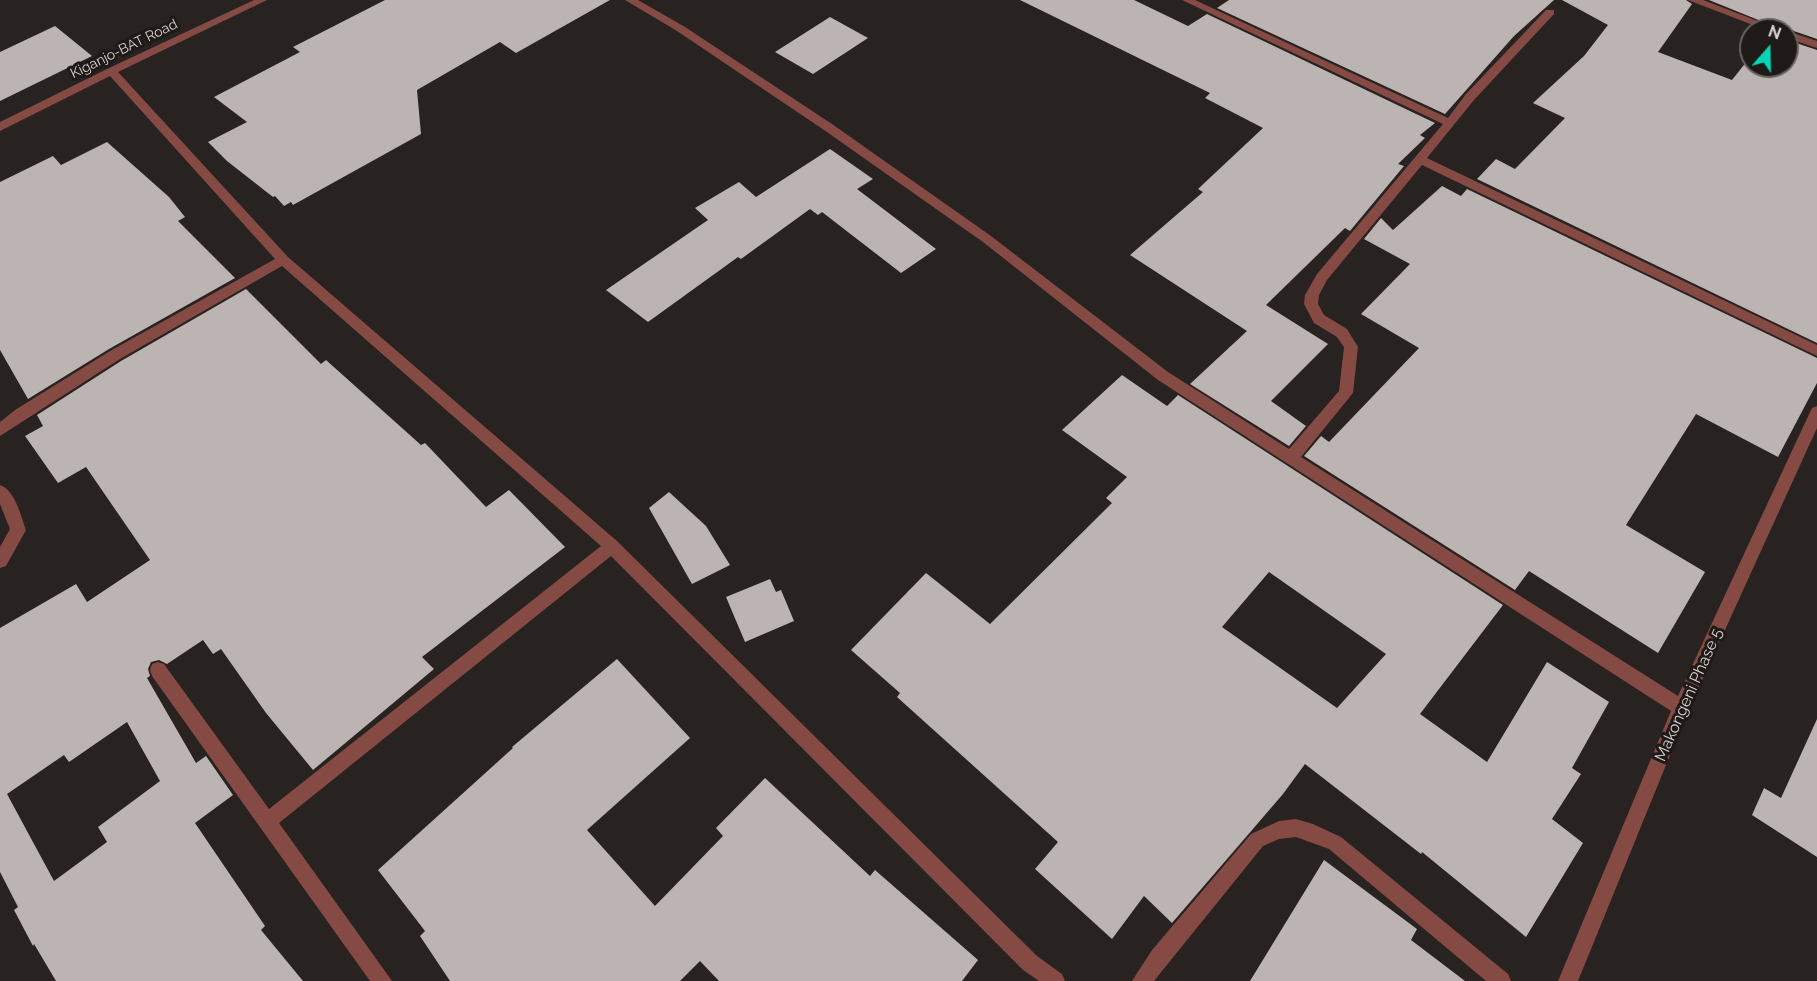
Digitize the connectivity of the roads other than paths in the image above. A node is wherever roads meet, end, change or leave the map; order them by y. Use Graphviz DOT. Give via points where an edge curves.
graph roads {
  1 [pos="262,0"];
  2 [pos="630,0"];
  3 [pos="1187,0"];
  4 [pos="1693,0"];
  5 [pos="1551,12"];
  6 [pos="1743,18"];
  7 [pos="1799,38"];
  8 [pos="1817,45"];
  9 [pos="111,71"];
  10 [pos="1450,123"];
  11 [pos="0,127"];
  12 [pos="1420,160"];
  13 [pos="283,261"];
  14 [pos="1817,351"];
  15 [pos="1817,412"];
  16 [pos="0,430"];
  17 [pos="1291,458"];
  18 [pos="0,491"];
  19 [pos="612,546"];
  20 [pos="0,561"];
  21 [pos="158,670"];
  22 [pos="1682,708"];
  23 [pos="267,822"];
  24 [pos="382,981"];
  25 [pos="1055,981"];
  26 [pos="1142,981"];
  27 [pos="1501,981"];
  28 [pos="1568,981"];
  1 -- 9 [label="street, Kiganjo-BAT Road"];
  2 -- 17 [label="street" via="681,29 828,127 987,239 1163,376"];
  3 -- 10 [label="street"];
  4 -- 6 [label="street"];
  5 -- 10 [label="street"];
  7 -- 8 [label="street"];
  9 -- 11 [label="street, Kiganjo-BAT Road"];
  9 -- 13 [label="street"];
  10 -- 12 [label="street"];
  12 -- 14 [label="street"];
  12 -- 17 [label="street" via="1322,277 1312,295 1311,304 1319,319 1342,333 1351,347 1346,393"];
  13 -- 16 [label="street" via="115,355"];
  13 -- 19 [label="street"];
  15 -- 22 [label="street, Makongeni Phase 5"];
  17 -- 22 [label="street"];
  18 -- 20 [label="street" via="18,530"];
  19 -- 23 [label="street"];
  19 -- 25 [label="street" via="1030,963"];
  21 -- 23 [label="street"];
  22 -- 28 [label="street, Makongeni Phase 5"];
  23 -- 24 [label="street"];
  26 -- 27 [label="street" via="1257,840 1279,829 1305,828 1335,843"];
}
